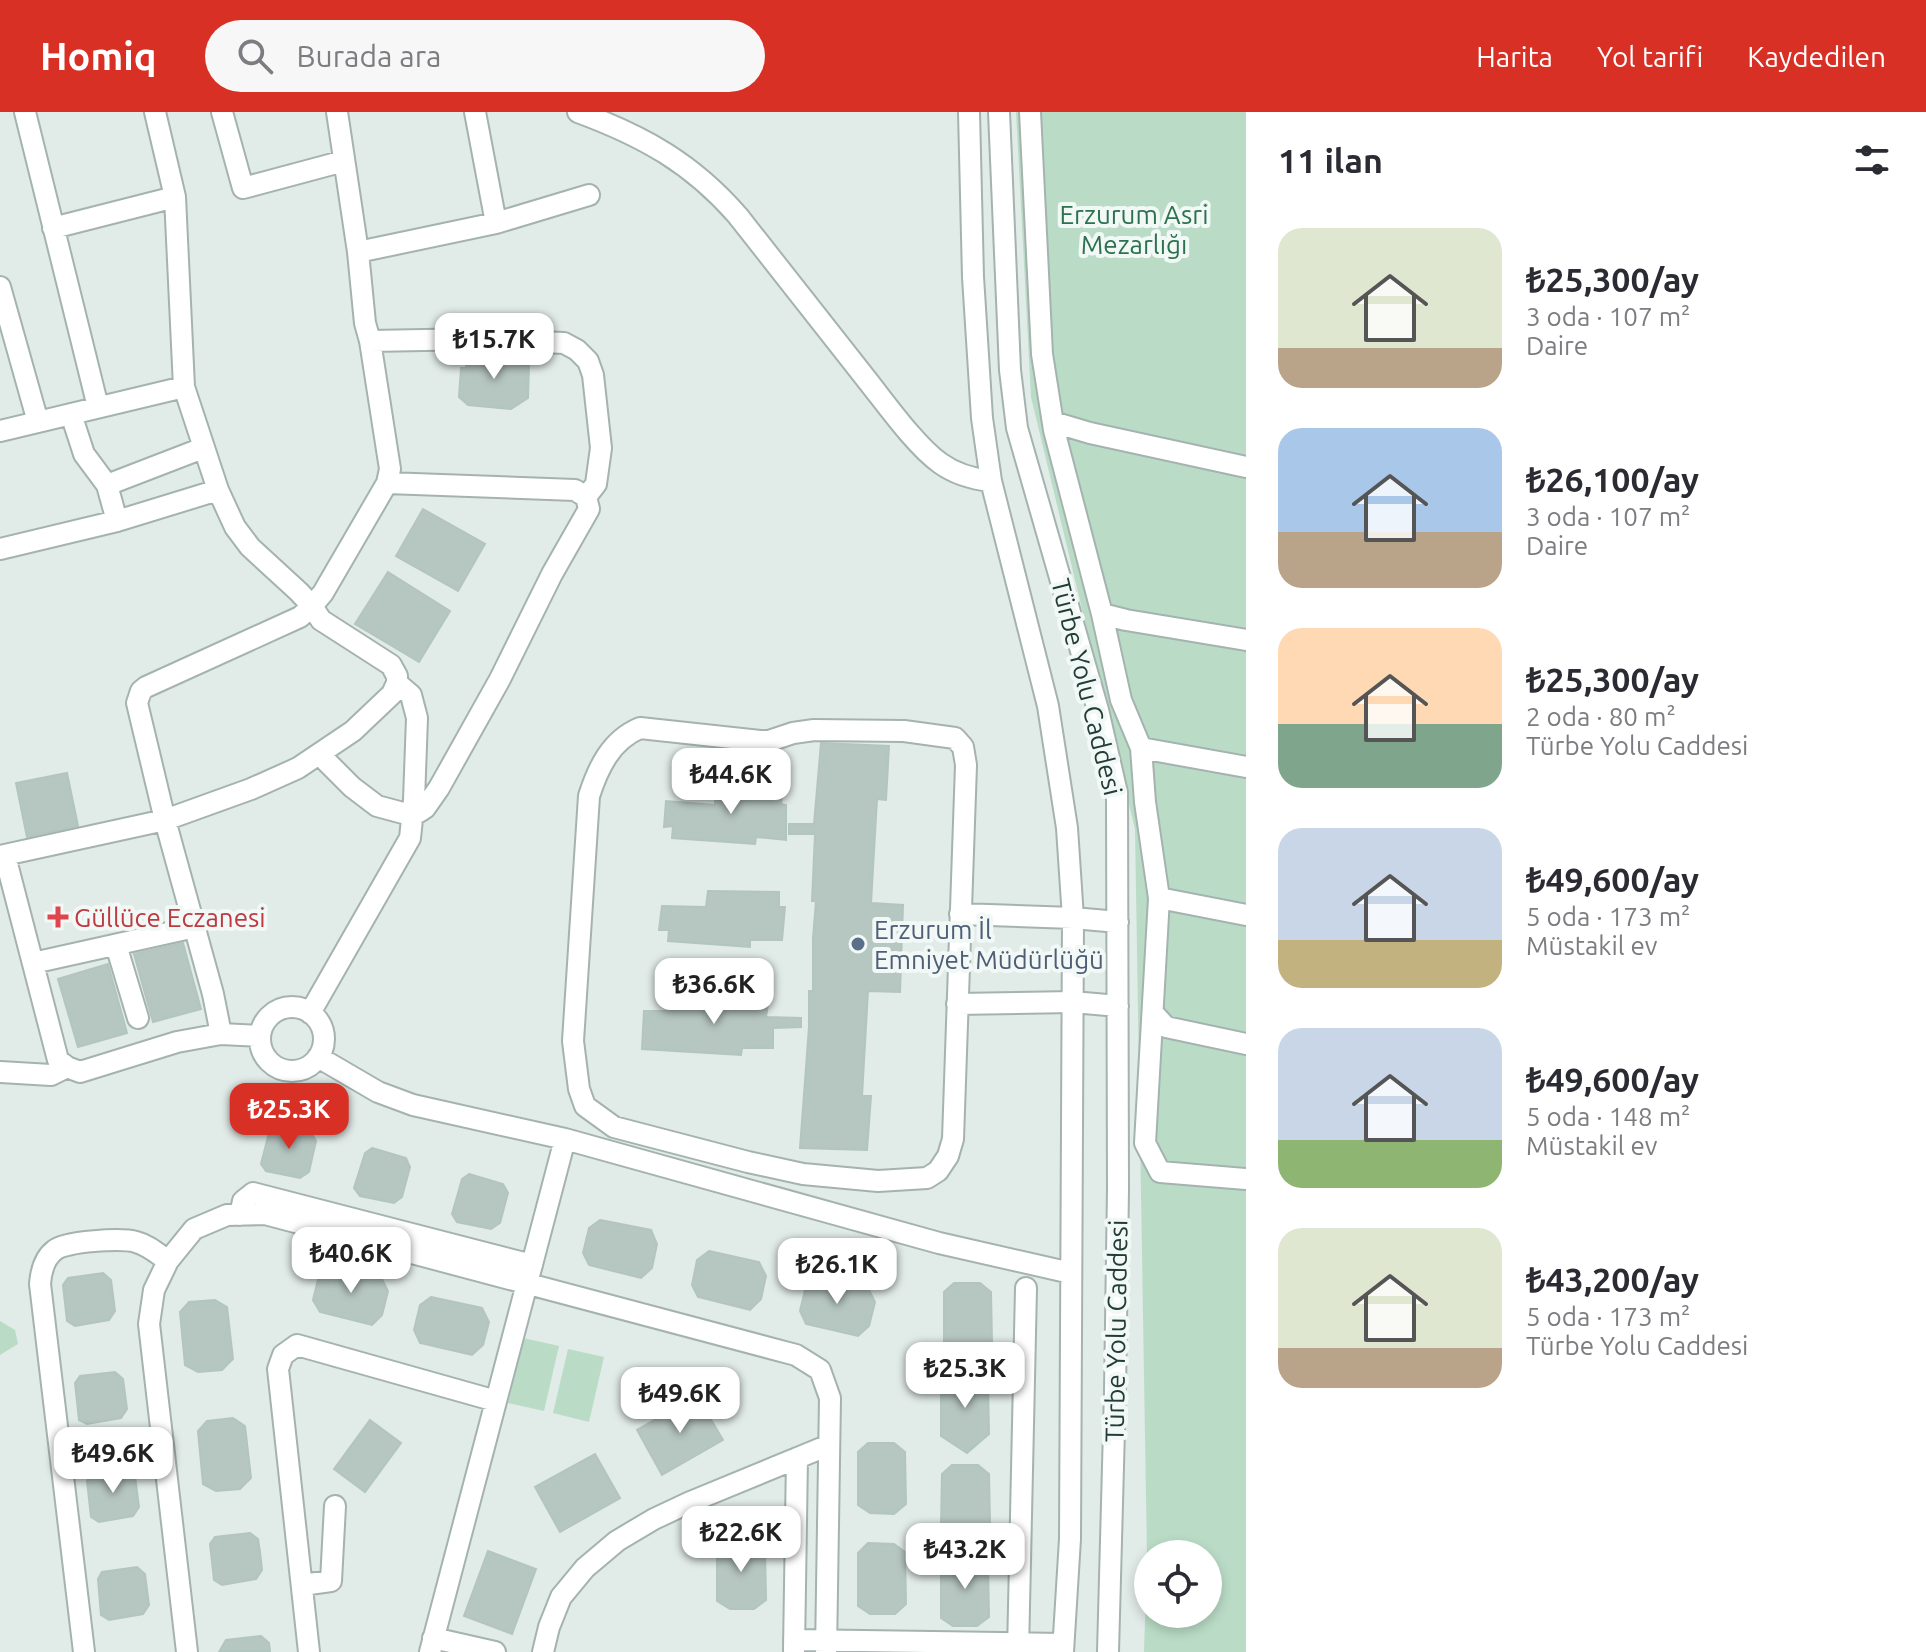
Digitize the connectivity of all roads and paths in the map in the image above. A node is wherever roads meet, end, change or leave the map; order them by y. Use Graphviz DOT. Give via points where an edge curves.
graph roads {
  1 [pos="25,112"];
  2 [pos="155,112"];
  3 [pos="222,112"];
  4 [pos="337,112"];
  5 [pos="475,112"];
  6 [pos="578,112"];
  7 [pos="969,112"];
  8 [pos="999,112"];
  9 [pos="1030,112"];
  10 [pos="606,117"];
  11 [pos="344,161"];
  12 [pos="589,195"];
  13 [pos="175,197"];
  14 [pos="496,223"];
  15 [pos="53,228"];
  16 [pos="358,252"];
  17 [pos="0,287"];
  18 [pos="370,341"];
  19 [pos="184,387"];
  20 [pos="98,407"];
  21 [pos="71,414"];
  22 [pos="38,422"];
  23 [pos="1053,422"];
  24 [pos="0,431"];
  25 [pos="203,448"];
  26 [pos="1246,467"];
  27 [pos="991,481"];
  28 [pos="387,483"];
  29 [pos="107,485"];
  30 [pos="218,490"];
  31 [pos="586,497"];
  32 [pos="117,521"];
  33 [pos="0,549"];
  34 [pos="312,606"];
  35 [pos="1102,614"];
  36 [pos="1246,640"];
  37 [pos="397,683"];
  38 [pos="1141,748"];
  39 [pos="320,755"];
  40 [pos="1246,767"];
  41 [pos="413,813"];
  42 [pos="165,820"];
  43 [pos="2,856"];
  44 [pos="1159,898"];
  45 [pos="960,914"];
  46 [pos="1246,915"];
  47 [pos="1073,918"];
  48 [pos="1118,922"];
  49 [pos="195,927"];
  50 [pos="116,945"];
  51 [pos="33,963"];
  52 [pos="1073,1002"];
  53 [pos="957,1004"];
  54 [pos="1118,1006"];
  55 [pos="310,1013"];
  56 [pos="1154,1014"];
  57 [pos="138,1018"];
  58 [pos="221,1034"];
  59 [pos="260,1036"];
  60 [pos="1246,1044"];
  61 [pos="318,1057"];
  62 [pos="67,1067"];
  63 [pos="0,1072"];
  64 [pos="565,1139"];
  65 [pos="1246,1179"];
  66 [pos="168,1261"];
  67 [pos="1071,1273"];
  68 [pos="529,1274"];
  69 [pos="1026,1288"];
  70 [pos="496,1401"];
  71 [pos="829,1445"];
  72 [pos="797,1458"];
  73 [pos="335,1506"];
  74 [pos="302,1585"];
  75 [pos="432,1645"];
  76 [pos="794,1646"];
  77 [pos="826,1646"];
  78 [pos="1018,1648"];
  79 [pos="1063,1648"];
  80 [pos="84,1652"];
  81 [pos="187,1652"];
  82 [pos="309,1652"];
  83 [pos="495,1652"];
  84 [pos="543,1652"];
  85 [pos="1108,1652"];
  1 -- 15 [label="street"];
  2 -- 13 [label="street"];
  3 -- 11 [label="street" via="243,188"];
  4 -- 11 [label="street"];
  5 -- 14 [label="street"];
  6 -- 10 [label="street"];
  7 -- 27 [label="street, Türbe Yolu Caddesi" via="973,277"];
  8 -- 48 [label="street, Türbe Yolu Caddesi" via="1017,428 1117,793"];
  9 -- 23 [label="street" via="1042,354"];
  10 -- 27 [label="street" via="699,176 721,196 939,463 958,474"];
  11 -- 16 [label="street"];
  12 -- 14 [label="street"];
  13 -- 15 [label="street"];
  13 -- 19 [label="street"];
  14 -- 16 [label="street"];
  15 -- 20 [label="street"];
  16 -- 18 [label="street"];
  17 -- 22 [label="street"];
  18 -- 28 [label="street" via="390,469"];
  18 -- 31 [label="street" via="478,339 564,343 577,350 593,375 601,448 596,484"];
  19 -- 20 [label="street"];
  19 -- 25 [label="street"];
  20 -- 21 [label="street"];
  21 -- 22 [label="street"];
  21 -- 29 [label="street" via="84,454"];
  22 -- 24 [label="street"];
  23 -- 26 [label="street"];
  23 -- 35 [label="street"];
  25 -- 29 [label="street"];
  25 -- 30 [label="street"];
  27 -- 47 [label="street, Türbe Yolu Caddesi" via="1048,706 1067,828"];
  28 -- 31 [label="street" via="575,490"];
  28 -- 34 [label="street"];
  29 -- 32 [label="street"];
  30 -- 32 [label="street"];
  30 -- 34 [label="street" via="250,547"];
  31 -- 41 [label="street" via="589,509 500,679 439,788 425,808"];
  32 -- 33 [label="street"];
  34 -- 37 [label="street" via="321,620 391,665"];
  34 -- 42 [label="street" via="300,617 141,691 139,715"];
  35 -- 36 [label="street"];
  35 -- 38 [label="street" via="1121,700"];
  37 -- 39 [label="street" via="377,710"];
  37 -- 41 [label="street" via="411,695 417,718"];
  38 -- 40 [label="street"];
  38 -- 44 [label="street"];
  39 -- 41 [label="street" via="370,801 394,812"];
  39 -- 42 [label="street" via="251,789"];
  41 -- 55 [label="street" via="410,838"];
  42 -- 43 [label="street"];
  42 -- 49 [label="street"];
  43 -- 51 [label="street"];
  44 -- 46 [label="street"];
  44 -- 56 [label="street"];
  45 -- 47 [label="street"];
  45 -- 53 [label="street"];
  45 -- 53 [label="street" via="966,765 963,747 955,738 904,731 814,730 760,741 640,728 621,738 595,778 589,796 573,1041 585,1106 614,1127 803,1174 878,1181 927,1178 948,1156 953,1139"];
  47 -- 48 [label="street"];
  47 -- 52 [label="street, Türbe Yolu Caddesi"];
  48 -- 54 [label="street, Türbe Yolu Caddesi"];
  49 -- 50 [label="street"];
  49 -- 58 [label="street"];
  50 -- 51 [label="street"];
  50 -- 57 [label="street"];
  51 -- 62 [label="street" via="58,1060"];
  52 -- 53 [label="street"];
  52 -- 54 [label="street"];
  52 -- 67 [label="street, Türbe Yolu Caddesi"];
  54 -- 85 [label="street, Türbe Yolu Caddesi"];
  55 -- 59 [label="street" via="293,1007 276,1012"];
  55 -- 61 [label="street" via="324,1038"];
  56 -- 60 [label="street" via="1166,1027"];
  56 -- 65 [label="street" via="1145,1143 1160,1172"];
  58 -- 59 [label="street"];
  58 -- 62 [label="street" via="80,1072"];
  59 -- 61 [label="street" via="265,1057 281,1069 302,1070"];
  61 -- 64 [label="street" via="378,1092 413,1105"];
  62 -- 63 [label="street" via="51,1075"];
  64 -- 67 [label="street" via="939,1243"];
  64 -- 68 [label="street"];
  66 -- 68 [label="street" via="194,1229 240,1215 243,1201 253,1193"];
  66 -- 80 [label="street" via="149,1247 118,1239 64,1245 41,1271"];
  66 -- 81 [label="street" via="154,1290 149,1324"];
  67 -- 79 [label="street, Türbe Yolu Caddesi" via="1070,1539"];
  68 -- 70 [label="street"];
  68 -- 71 [label="street" via="796,1355 820,1370 830,1398"];
  69 -- 78 [label="street"];
  70 -- 74 [label="street" via="297,1345 283,1355 278,1369"];
  70 -- 75 [label="street"];
  71 -- 72 [label="street"];
  71 -- 77 [label="street"];
  72 -- 76 [label="street"];
  72 -- 84 [label="street" via="654,1519 617,1541 561,1597"];
  73 -- 74 [label="street" via="331,1581"];
  74 -- 82 [label="street"];
  75 -- 83 [label="street"];
  76 -- 77 [label="street"];
  77 -- 78 [label="street"];
  78 -- 79 [label="street"];
}
